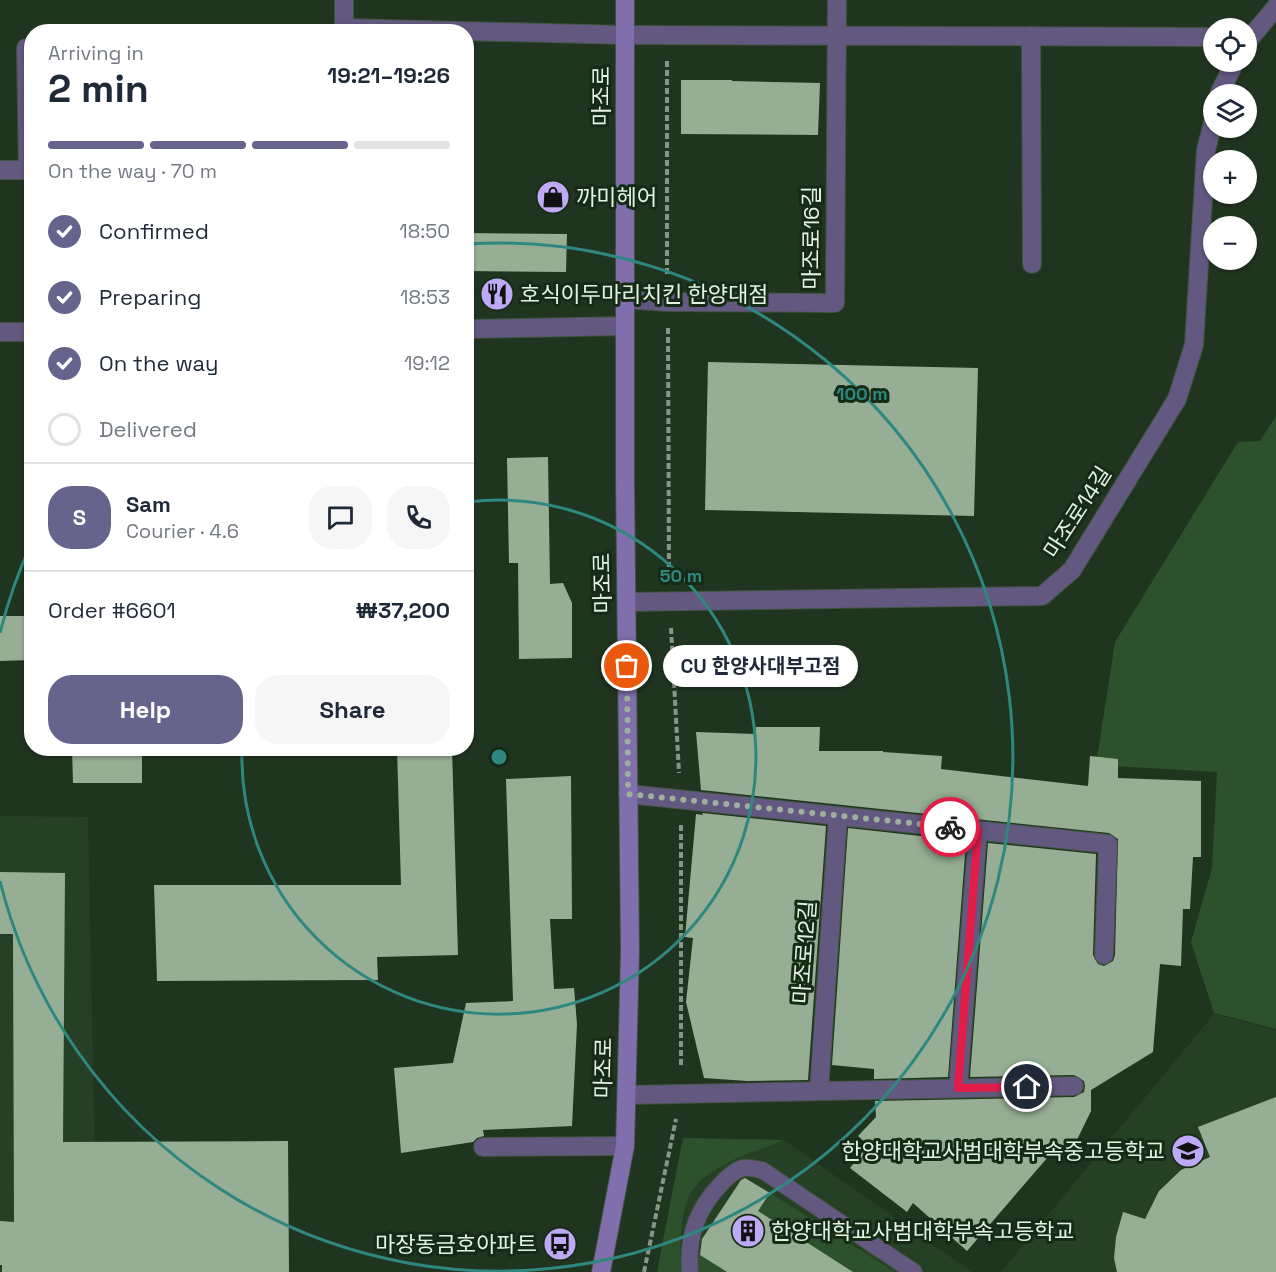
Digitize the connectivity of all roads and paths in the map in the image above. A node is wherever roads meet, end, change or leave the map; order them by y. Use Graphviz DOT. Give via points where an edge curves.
graph roads {
  1 [pos="344,0"];
  2 [pos="625,0"];
  3 [pos="837,0"];
  4 [pos="1276,7"];
  5 [pos="344,24"];
  6 [pos="1257,30"];
  7 [pos="474,32"];
  8 [pos="625,34"];
  9 [pos="666,34"];
  10 [pos="836,35"];
  11 [pos="1031,36"];
  12 [pos="1203,37"];
  13 [pos="1209,138"];
  14 [pos="0,170"];
  15 [pos="24,170"];
  16 [pos="1032,264"];
  17 [pos="625,299"];
  18 [pos="667,302"];
  19 [pos="625,326"];
  20 [pos="474,329"];
  21 [pos="0,332"];
  22 [pos="24,332"];
  23 [pos="670,601"];
  24 [pos="627,602"];
  25 [pos="628,794"];
  26 [pos="681,800"];
  27 [pos="838,816"];
  28 [pos="978,830"];
  29 [pos="1104,955"];
  30 [pos="1074,1086"];
  31 [pos="958,1088"];
  32 [pos="819,1091"];
  33 [pos="681,1094"];
  34 [pos="627,1095"];
  35 [pos="625,1146"];
  36 [pos="483,1147"];
  37 [pos="601,1272"];
  38 [pos="644,1272"];
  39 [pos="690,1272"];
  40 [pos="914,1272"];
  1 -- 5 [label="street"];
  2 -- 8 [label="main road, 마조로"];
  3 -- 10 [label="street, 마조로16길"];
  4 -- 6 [label="street"];
  7 -- 8 [label="street, 마조로"];
  8 -- 9 [label="street"];
  8 -- 17 [label="main road, 마조로"];
  9 -- 10 [label="street"];
  9 -- 18 [label="path"];
  10 -- 11 [label="street"];
  10 -- 18 [label="street, 마조로16길" via="835,303"];
  11 -- 12 [label="street"];
  11 -- 16 [label="street"];
  13 -- 23 [label="street, 마조로14길" via="1194,345 1177,399 1072,570 1042,596"];
  14 -- 15 [label="street"];
  17 -- 18 [label="street, 마조로16길"];
  17 -- 19 [label="main road, 마조로"];
  18 -- 23 [label="path"];
  19 -- 20 [label="street"];
  19 -- 24 [label="main road, 마조로"];
  21 -- 22 [label="street"];
  23 -- 24 [label="street, 마조로14길"];
  23 -- 26 [label="path"];
  24 -- 25 [label="main road, 마조로"];
  25 -- 26 [label="street"];
  25 -- 34 [label="main road, 마조로"];
  26 -- 27 [label="street"];
  26 -- 33 [label="path"];
  27 -- 28 [label="street"];
  27 -- 32 [label="street, 마조로12길"];
  28 -- 29 [label="street" via="1108,844"];
  28 -- 31 [label="street"];
  30 -- 31 [label="street"];
  31 -- 32 [label="street"];
  32 -- 33 [label="street"];
  33 -- 34 [label="street"];
  33 -- 38 [label="path"];
  34 -- 35 [label="main road, 마조로"];
  35 -- 36 [label="street"];
  35 -- 37 [label="main road, 마조로"];
  39 -- 40 [label="lane" via="696,1218 709,1196 726,1178 743,1168 762,1170"];
}
